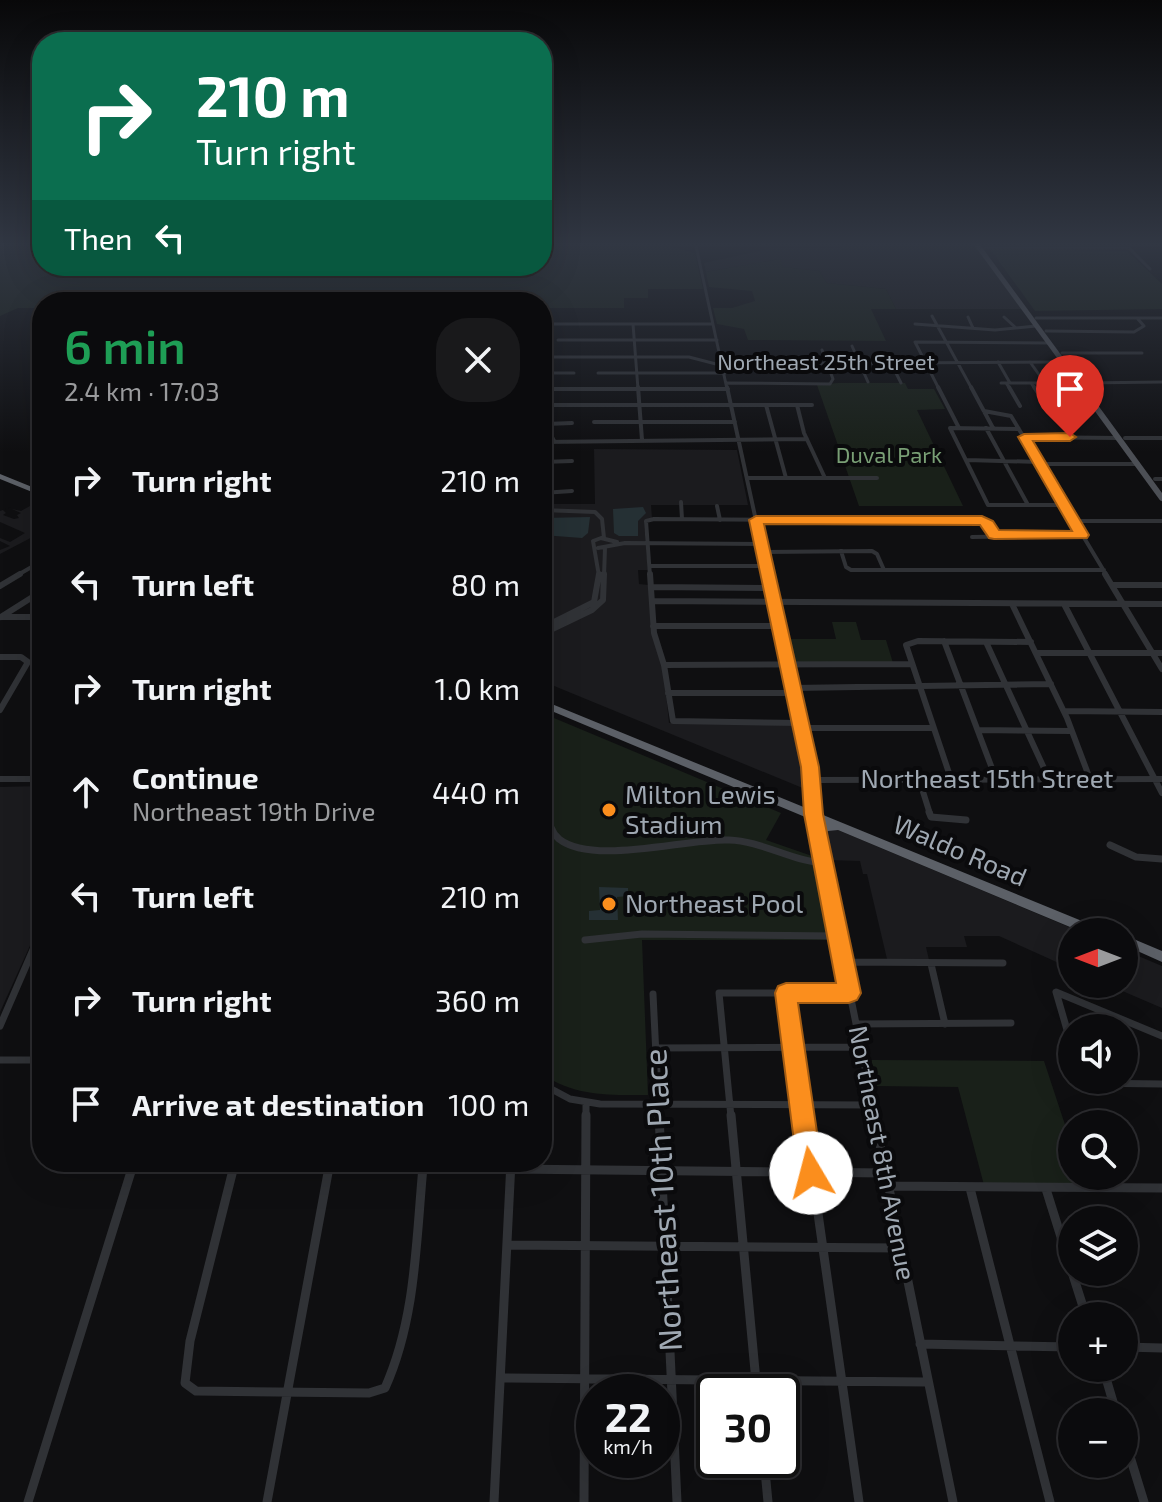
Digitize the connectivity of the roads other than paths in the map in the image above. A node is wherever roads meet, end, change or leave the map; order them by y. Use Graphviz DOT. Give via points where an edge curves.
graph roads {
  1 [pos="710,312"];
  2 [pos="1030,312"];
  3 [pos="932,316"];
  4 [pos="968,317"];
  5 [pos="1004,317"];
  6 [pos="1034,318"];
  7 [pos="1137,318"];
  8 [pos="1162,318"];
  9 [pos="552,324"];
  10 [pos="633,324"];
  11 [pos="713,324"];
  12 [pos="915,324"];
  13 [pos="937,326"];
  14 [pos="973,328"];
  15 [pos="1016,328"];
  16 [pos="1041,328"];
  17 [pos="1005,330"];
  18 [pos="558,340"];
  19 [pos="634,340"];
  20 [pos="717,340"];
  21 [pos="946,342"];
  22 [pos="1012,343"];
  23 [pos="1052,343"];
  24 [pos="852,346"];
  25 [pos="822,350"];
  26 [pos="1060,353"];
  27 [pos="1142,353"];
  28 [pos="552,357"];
  29 [pos="635,357"];
  30 [pos="955,362"];
  31 [pos="998,362"];
  32 [pos="1030,362"];
  33 [pos="1066,362"];
  34 [pos="827,363"];
  35 [pos="858,363"];
  36 [pos="891,363"];
  37 [pos="923,363"];
  38 [pos="723,364"];
  39 [pos="552,373"];
  40 [pos="574,373"];
  41 [pos="598,373"];
  42 [pos="725,373"];
  43 [pos="636,374"];
  44 [pos="868,382"];
  45 [pos="1162,382"];
  46 [pos="901,383"];
  47 [pos="1006,383"];
  48 [pos="1031,383"];
  49 [pos="1045,383"];
  50 [pos="1082,383"];
  51 [pos="728,386"];
  52 [pos="552,389"];
  53 [pos="637,389"];
  54 [pos="1044,402"];
  55 [pos="1070,403"];
  56 [pos="552,405"];
  57 [pos="639,405"];
  58 [pos="732,405"];
  59 [pos="766,405"];
  60 [pos="797,405"];
  61 [pos="812,405"];
  62 [pos="1020,406"];
  63 [pos="984,411"];
  64 [pos="594,422"];
  65 [pos="640,422"];
  66 [pos="735,422"];
  67 [pos="572,423"];
  68 [pos="552,424"];
  69 [pos="959,428"];
  70 [pos="986,428"];
  71 [pos="993,428"];
  72 [pos="1019,429"];
  73 [pos="552,437"];
  74 [pos="1024,437"];
  75 [pos="1121,438"];
  76 [pos="1162,438"];
  77 [pos="775,439"];
  78 [pos="807,439"];
  79 [pos="642,440"];
  80 [pos="739,440"];
  81 [pos="554,441"];
  82 [pos="967,460"];
  83 [pos="572,461"];
  84 [pos="1004,461"];
  85 [pos="552,462"];
  86 [pos="1040,463"];
  87 [pos="1141,464"];
  88 [pos="0,477"];
  89 [pos="747,478"];
  90 [pos="786,478"];
  91 [pos="825,478"];
  92 [pos="877,478"];
  93 [pos="1155,478"];
  94 [pos="1162,489"];
  95 [pos="32,491"];
  96 [pos="572,491"];
  97 [pos="552,492"];
  98 [pos="1162,498"];
  99 [pos="681,502"];
  100 [pos="1028,505"];
  101 [pos="1064,505"];
  102 [pos="717,506"];
  103 [pos="552,510"];
  104 [pos="682,519"];
  105 [pos="720,520"];
  106 [pos="756,520"];
  107 [pos="1074,521"];
  108 [pos="1162,521"];
  109 [pos="994,535"];
  110 [pos="1082,535"];
  111 [pos="972,537"];
  112 [pos="604,543"];
  113 [pos="648,543"];
  114 [pos="762,544"];
  115 [pos="841,551"];
  116 [pos="764,552"];
  117 [pos="32,565"];
  118 [pos="650,566"];
  119 [pos="767,566"];
  120 [pos="884,570"];
  121 [pos="1104,570"];
  122 [pos="1113,585"];
  123 [pos="1162,585"];
  124 [pos="0,586"];
  125 [pos="651,587"];
  126 [pos="773,588"];
  127 [pos="32,597"];
  128 [pos="652,601"];
  129 [pos="776,603"];
  130 [pos="1124,603"];
  131 [pos="1012,604"];
  132 [pos="1064,604"];
  133 [pos="1162,604"];
  134 [pos="0,617"];
  135 [pos="32,617"];
  136 [pos="552,626"];
  137 [pos="653,626"];
  138 [pos="781,626"];
  139 [pos="944,641"];
  140 [pos="986,642"];
  141 [pos="1031,642"];
  142 [pos="1036,653"];
  143 [pos="1090,653"];
  144 [pos="1153,653"];
  145 [pos="1162,653"];
  146 [pos="0,657"];
  147 [pos="787,664"];
  148 [pos="912,664"];
  149 [pos="664,665"];
  150 [pos="1162,669"];
  151 [pos="1006,684"];
  152 [pos="1051,684"];
  153 [pos="959,685"];
  154 [pos="920,688"];
  155 [pos="793,691"];
  156 [pos="668,693"];
  157 [pos="0,694"];
  158 [pos="9,694"];
  159 [pos="552,707"];
  160 [pos="0,710"];
  161 [pos="1064,711"];
  162 [pos="1119,712"];
  163 [pos="1162,712"];
  164 [pos="552,713"];
  165 [pos="801,726"];
  166 [pos="933,728"];
  167 [pos="979,730"];
  168 [pos="1027,730"];
  169 [pos="1071,731"];
  170 [pos="0,779"];
  171 [pos="32,779"];
  172 [pos="919,779"];
  173 [pos="951,779"];
  174 [pos="996,779"];
  175 [pos="1049,779"];
  176 [pos="1090,779"];
  177 [pos="1158,779"];
  178 [pos="811,780"];
  179 [pos="1162,793"];
  180 [pos="813,814"];
  181 [pos="966,820"];
  182 [pos="844,826"];
  183 [pos="552,832"];
  184 [pos="818,838"];
  185 [pos="1110,845"];
  186 [pos="1162,859"];
  187 [pos="824,863"];
  188 [pos="1064,918"];
  189 [pos="838,936"];
  190 [pos="585,940"];
  191 [pos="1138,947"];
  192 [pos="1138,951"];
  193 [pos="32,952"];
  194 [pos="1162,959"];
  195 [pos="843,962"];
  196 [pos="1003,963"];
  197 [pos="931,964"];
  198 [pos="786,993"];
  199 [pos="849,993"];
  200 [pos="653,994"];
  201 [pos="1062,1014"];
  202 [pos="1109,1014"];
  203 [pos="1011,1023"];
  204 [pos="856,1024"];
  205 [pos="945,1024"];
  206 [pos="0,1026"];
  207 [pos="1138,1026"];
  208 [pos="1162,1036"];
  209 [pos="860,1047"];
  210 [pos="656,1048"];
  211 [pos="723,1048"];
  212 [pos="793,1048"];
  213 [pos="0,1060"];
  214 [pos="32,1060"];
  215 [pos="1138,1083"];
  216 [pos="1162,1084"];
  217 [pos="552,1089"];
  218 [pos="586,1103"];
  219 [pos="658,1105"];
  220 [pos="729,1105"];
  221 [pos="801,1105"];
  222 [pos="872,1105"];
  223 [pos="552,1169"];
  224 [pos="131,1172"];
  225 [pos="232,1172"];
  226 [pos="328,1172"];
  227 [pos="422,1172"];
  228 [pos="511,1172"];
  229 [pos="584,1172"];
  230 [pos="662,1173"];
  231 [pos="736,1173"];
  232 [pos="811,1173"];
  233 [pos="886,1173"];
  234 [pos="888,1186"];
  235 [pos="970,1188"];
  236 [pos="1162,1188"];
  237 [pos="1046,1189"];
  238 [pos="1058,1227"];
  239 [pos="507,1245"];
  240 [pos="583,1245"];
  241 [pos="665,1247"];
  242 [pos="743,1248"];
  243 [pos="821,1248"];
  244 [pos="901,1248"];
  245 [pos="920,1344"];
  246 [pos="1011,1346"];
  247 [pos="1058,1347"];
  248 [pos="1138,1347"];
  249 [pos="1162,1348"];
  250 [pos="584,1374"];
  251 [pos="671,1374"];
  252 [pos="756,1374"];
  253 [pos="501,1378"];
  254 [pos="576,1380"];
  255 [pos="840,1382"];
  256 [pos="927,1382"];
  257 [pos="800,1384"];
  258 [pos="286,1391"];
  259 [pos="584,1478"];
  260 [pos="676,1478"];
  261 [pos="766,1478"];
  262 [pos="1137,1478"];
  263 [pos="951,1501"];
  264 [pos="28,1502"];
  265 [pos="267,1502"];
  266 [pos="494,1502"];
  267 [pos="584,1502"];
  268 [pos="677,1502"];
  269 [pos="768,1502"];
  270 [pos="859,1502"];
  271 [pos="1050,1502"];
  272 [pos="1144,1502"];
  1 -- 11 [label="street, Northeast 8th Avenue"];
  2 -- 6 [label="main road"];
  3 -- 13 [label="street"];
  4 -- 14 [label="street"];
  5 -- 15 [label="street"];
  6 -- 7 [label="street"];
  6 -- 16 [label="main road"];
  7 -- 8 [label="street"];
  7 -- 16 [label="street" via="1144,326 1134,332"];
  9 -- 10 [label="street"];
  10 -- 11 [label="street"];
  10 -- 19 [label="street"];
  11 -- 20 [label="street, Northeast 8th Avenue"];
  12 -- 13 [label="street"];
  13 -- 14 [label="street"];
  13 -- 21 [label="street"];
  14 -- 17 [label="street"];
  15 -- 16 [label="street"];
  15 -- 17 [label="street"];
  16 -- 23 [label="main road"];
  17 -- 22 [label="street"];
  18 -- 19 [label="street"];
  19 -- 20 [label="street"];
  19 -- 29 [label="street"];
  20 -- 38 [label="street, Northeast 8th Avenue"];
  21 -- 22 [label="street"];
  21 -- 30 [label="street"];
  21 -- 37 [label="street" via="915,342"];
  22 -- 23 [label="street"];
  23 -- 26 [label="main road"];
  24 -- 35 [label="street"];
  25 -- 34 [label="street"];
  26 -- 27 [label="street"];
  26 -- 33 [label="main road"];
  28 -- 29 [label="street, Northeast 25th Street"];
  29 -- 38 [label="street, Northeast 25th Street" via="689,357"];
  29 -- 43 [label="street"];
  30 -- 31 [label="street, Northeast 25th Street"];
  30 -- 37 [label="street, Northeast 25th Street"];
  30 -- 63 [label="street"];
  31 -- 32 [label="street, Northeast 25th Street"];
  31 -- 47 [label="street"];
  32 -- 33 [label="street, Northeast 25th Street"];
  32 -- 49 [label="street"];
  33 -- 50 [label="main road"];
  34 -- 35 [label="street, Northeast 25th Street"];
  34 -- 38 [label="street, Northeast 25th Street"];
  34 -- 51 [label="street" via="832,382"];
  35 -- 36 [label="street, Northeast 25th Street"];
  35 -- 44 [label="street"];
  36 -- 37 [label="street, Northeast 25th Street"];
  36 -- 46 [label="street"];
  37 -- 69 [label="street"];
  38 -- 42 [label="street, Northeast 8th Avenue"];
  39 -- 40 [label="street"];
  41 -- 43 [label="street"];
  42 -- 43 [label="street"];
  42 -- 51 [label="street, Northeast 8th Avenue"];
  43 -- 53 [label="street"];
  45 -- 50 [label="street"];
  47 -- 48 [label="street"];
  47 -- 62 [label="street"];
  48 -- 49 [label="street"];
  48 -- 54 [label="street"];
  49 -- 55 [label="street" via="1056,383"];
  50 -- 75 [label="main road"];
  51 -- 53 [label="street"];
  51 -- 58 [label="street, Northeast 8th Avenue"];
  52 -- 53 [label="street"];
  53 -- 57 [label="street"];
  56 -- 57 [label="street"];
  57 -- 58 [label="street"];
  57 -- 65 [label="street"];
  58 -- 59 [label="street"];
  58 -- 66 [label="street, Northeast 8th Avenue"];
  59 -- 60 [label="street"];
  59 -- 77 [label="street"];
  60 -- 61 [label="street"];
  60 -- 78 [label="street"];
  63 -- 71 [label="street"];
  63 -- 72 [label="street" via="1009,414"];
  64 -- 65 [label="street"];
  65 -- 66 [label="street"];
  65 -- 79 [label="street"];
  66 -- 80 [label="street, Northeast 8th Avenue"];
  67 -- 68 [label="street"];
  69 -- 70 [label="street"];
  69 -- 82 [label="street" via="950,428"];
  70 -- 71 [label="street"];
  70 -- 84 [label="street"];
  71 -- 72 [label="street"];
  72 -- 74 [label="street"];
  73 -- 81 [label="street"];
  74 -- 75 [label="street"];
  74 -- 86 [label="street"];
  75 -- 76 [label="street"];
  75 -- 87 [label="main road"];
  77 -- 78 [label="street"];
  77 -- 80 [label="street"];
  77 -- 90 [label="street"];
  78 -- 91 [label="street"];
  79 -- 80 [label="street"];
  79 -- 81 [label="street"];
  80 -- 89 [label="street, Northeast 8th Avenue"];
  82 -- 84 [label="street"];
  82 -- 100 [label="street" via="988,505"];
  83 -- 85 [label="street"];
  84 -- 86 [label="street"];
  84 -- 100 [label="street"];
  86 -- 87 [label="street"];
  86 -- 101 [label="street"];
  87 -- 93 [label="main road"];
  88 -- 95 [label="highway"];
  89 -- 90 [label="street"];
  89 -- 106 [label="street, Northeast 8th Avenue"];
  90 -- 91 [label="street"];
  91 -- 92 [label="street"];
  93 -- 94 [label="main road"];
  93 -- 98 [label="main road"];
  96 -- 97 [label="street"];
  99 -- 104 [label="street"];
  100 -- 101 [label="street"];
  101 -- 107 [label="street"];
  102 -- 105 [label="street"];
  103 -- 112 [label="street" via="595,512 601,517"];
  104 -- 105 [label="street"];
  104 -- 113 [label="street" via="648,520"];
  105 -- 106 [label="street"];
  106 -- 109 [label="street" via="985,521"];
  106 -- 114 [label="street, Northeast 8th Avenue"];
  107 -- 108 [label="street"];
  107 -- 110 [label="street"];
  109 -- 110 [label="street"];
  109 -- 111 [label="street"];
  110 -- 121 [label="street"];
  112 -- 113 [label="street"];
  112 -- 136 [label="street" via="603,600"];
  113 -- 114 [label="street"];
  113 -- 118 [label="street"];
  114 -- 116 [label="street, Northeast 8th Avenue"];
  115 -- 116 [label="street"];
  115 -- 120 [label="street" via="872,551"];
  115 -- 120 [label="street" via="848,569"];
  116 -- 119 [label="street, Northeast 8th Avenue"];
  117 -- 124 [label="street"];
  118 -- 119 [label="street"];
  118 -- 125 [label="street"];
  119 -- 126 [label="street, Northeast 8th Avenue"];
  120 -- 121 [label="street"];
  121 -- 122 [label="street"];
  122 -- 123 [label="street"];
  122 -- 130 [label="street"];
  125 -- 126 [label="street"];
  125 -- 128 [label="street"];
  126 -- 129 [label="street, Northeast 8th Avenue"];
  127 -- 134 [label="street"];
  128 -- 129 [label="street"];
  128 -- 137 [label="street"];
  129 -- 131 [label="street"];
  129 -- 138 [label="street, Northeast 8th Avenue"];
  130 -- 132 [label="street"];
  130 -- 133 [label="street"];
  130 -- 144 [label="street"];
  131 -- 132 [label="street"];
  131 -- 141 [label="street"];
  132 -- 143 [label="street"];
  134 -- 135 [label="street"];
  137 -- 138 [label="street"];
  137 -- 149 [label="street"];
  138 -- 147 [label="street, Northeast 8th Avenue"];
  139 -- 140 [label="street"];
  139 -- 148 [label="street" via="907,644"];
  139 -- 153 [label="street"];
  140 -- 141 [label="street"];
  140 -- 151 [label="street"];
  141 -- 142 [label="street"];
  142 -- 143 [label="street"];
  142 -- 152 [label="street"];
  143 -- 144 [label="street"];
  143 -- 162 [label="street"];
  144 -- 145 [label="street"];
  144 -- 150 [label="street"];
  146 -- 158 [label="street" via="28,662"];
  147 -- 148 [label="street"];
  147 -- 149 [label="street"];
  147 -- 155 [label="street, Northeast 8th Avenue"];
  148 -- 154 [label="street"];
  149 -- 156 [label="street"];
  151 -- 152 [label="street"];
  151 -- 153 [label="street"];
  151 -- 168 [label="street"];
  152 -- 161 [label="street"];
  153 -- 154 [label="street"];
  153 -- 167 [label="street"];
  154 -- 155 [label="street"];
  154 -- 166 [label="street"];
  155 -- 156 [label="street"];
  155 -- 165 [label="street, Northeast 8th Avenue"];
  156 -- 165 [label="street" via="673,721"];
  157 -- 158 [label="street"];
  158 -- 160 [label="street"];
  159 -- 180 [label="highway, Waldo Road"];
  161 -- 162 [label="street"];
  161 -- 169 [label="street"];
  162 -- 163 [label="street"];
  162 -- 177 [label="street"];
  164 -- 180 [label="highway, Waldo Road" via="754,798"];
  165 -- 166 [label="street"];
  165 -- 178 [label="street, Northeast 8th Avenue"];
  166 -- 173 [label="street"];
  167 -- 168 [label="street"];
  167 -- 174 [label="street"];
  168 -- 169 [label="street"];
  168 -- 175 [label="street"];
  169 -- 176 [label="street"];
  170 -- 171 [label="street"];
  172 -- 173 [label="street, Northeast 15th Street"];
  172 -- 178 [label="street, Northeast 15th Street"];
  172 -- 181 [label="street" via="936,820"];
  173 -- 174 [label="street, Northeast 15th Street"];
  174 -- 175 [label="street, Northeast 15th Street"];
  175 -- 176 [label="street, Northeast 15th Street"];
  176 -- 177 [label="street, Northeast 15th Street"];
  177 -- 179 [label="street"];
  178 -- 180 [label="street, Northeast 8th Avenue"];
  180 -- 182 [label="highway, Waldo Road"];
  180 -- 184 [label="street, Northeast 8th Avenue"];
  182 -- 184 [label="highway" via="825,827"];
  182 -- 188 [label="highway, Waldo Road"];
  183 -- 187 [label="street" via="576,847 730,840 790,860"];
  184 -- 187 [label="street, Northeast 8th Avenue"];
  185 -- 186 [label="street" via="1136,857"];
  187 -- 189 [label="street, Northeast 8th Avenue"];
  189 -- 190 [label="street" via="642,934"];
  189 -- 195 [label="street, Northeast 8th Avenue"];
  191 -- 194 [label="highway"];
  192 -- 194 [label="highway"];
  193 -- 206 [label="street"];
  195 -- 197 [label="street"];
  195 -- 199 [label="street, Northeast 8th Avenue"];
  196 -- 197 [label="street"];
  197 -- 205 [label="street"];
  198 -- 199 [label="street"];
  198 -- 211 [label="street" via="719,993"];
  198 -- 212 [label="street"];
  199 -- 204 [label="street, Northeast 8th Avenue"];
  200 -- 210 [label="street, Northeast 10th Place"];
  201 -- 202 [label="street" via="1056,992"];
  203 -- 205 [label="street"];
  204 -- 205 [label="street"];
  204 -- 209 [label="street, Northeast 8th Avenue"];
  207 -- 208 [label="street"];
  209 -- 212 [label="street"];
  209 -- 222 [label="street, Northeast 8th Avenue"];
  210 -- 211 [label="street"];
  210 -- 219 [label="street, Northeast 10th Place"];
  211 -- 212 [label="street"];
  211 -- 220 [label="street"];
  212 -- 221 [label="street"];
  213 -- 214 [label="street"];
  215 -- 216 [label="street"];
  217 -- 218 [label="street"];
  218 -- 219 [label="street"];
  218 -- 229 [label="street"];
  219 -- 220 [label="street"];
  219 -- 230 [label="street, Northeast 10th Place"];
  220 -- 221 [label="street"];
  220 -- 231 [label="street"];
  221 -- 222 [label="street"];
  221 -- 232 [label="street"];
  222 -- 233 [label="street, Northeast 8th Avenue"];
  223 -- 229 [label="street"];
  224 -- 264 [label="street"];
  225 -- 258 [label="street" via="190,1341 185,1383 212,1393"];
  226 -- 258 [label="street"];
  227 -- 258 [label="street" via="403,1337 386,1387 369,1393"];
  228 -- 239 [label="street"];
  229 -- 230 [label="street"];
  229 -- 240 [label="street"];
  230 -- 231 [label="street"];
  230 -- 241 [label="street, Northeast 10th Place"];
  231 -- 232 [label="street"];
  231 -- 242 [label="street"];
  232 -- 233 [label="street"];
  232 -- 243 [label="street"];
  233 -- 234 [label="street, Northeast 8th Avenue"];
  234 -- 235 [label="street"];
  234 -- 244 [label="street, Northeast 8th Avenue"];
  235 -- 237 [label="street"];
  235 -- 246 [label="street"];
  236 -- 237 [label="street"];
  237 -- 238 [label="street"];
  239 -- 240 [label="street"];
  239 -- 253 [label="street"];
  240 -- 241 [label="street"];
  240 -- 250 [label="street"];
  241 -- 242 [label="street"];
  241 -- 251 [label="street, Northeast 10th Place"];
  242 -- 243 [label="street"];
  242 -- 252 [label="street"];
  243 -- 244 [label="street"];
  243 -- 255 [label="street"];
  244 -- 245 [label="street, Northeast 8th Avenue"];
  245 -- 246 [label="street"];
  245 -- 256 [label="street, Northeast 8th Avenue"];
  246 -- 247 [label="street"];
  246 -- 271 [label="street"];
  248 -- 249 [label="street"];
  253 -- 254 [label="street"];
  253 -- 266 [label="street"];
  255 -- 256 [label="street"];
  255 -- 257 [label="street"];
  255 -- 270 [label="street"];
  256 -- 263 [label="street, Northeast 8th Avenue"];
  258 -- 265 [label="street"];
  259 -- 267 [label="street"];
  260 -- 268 [label="street, Northeast 10th Place"];
  261 -- 269 [label="street"];
  262 -- 272 [label="street"];
}
